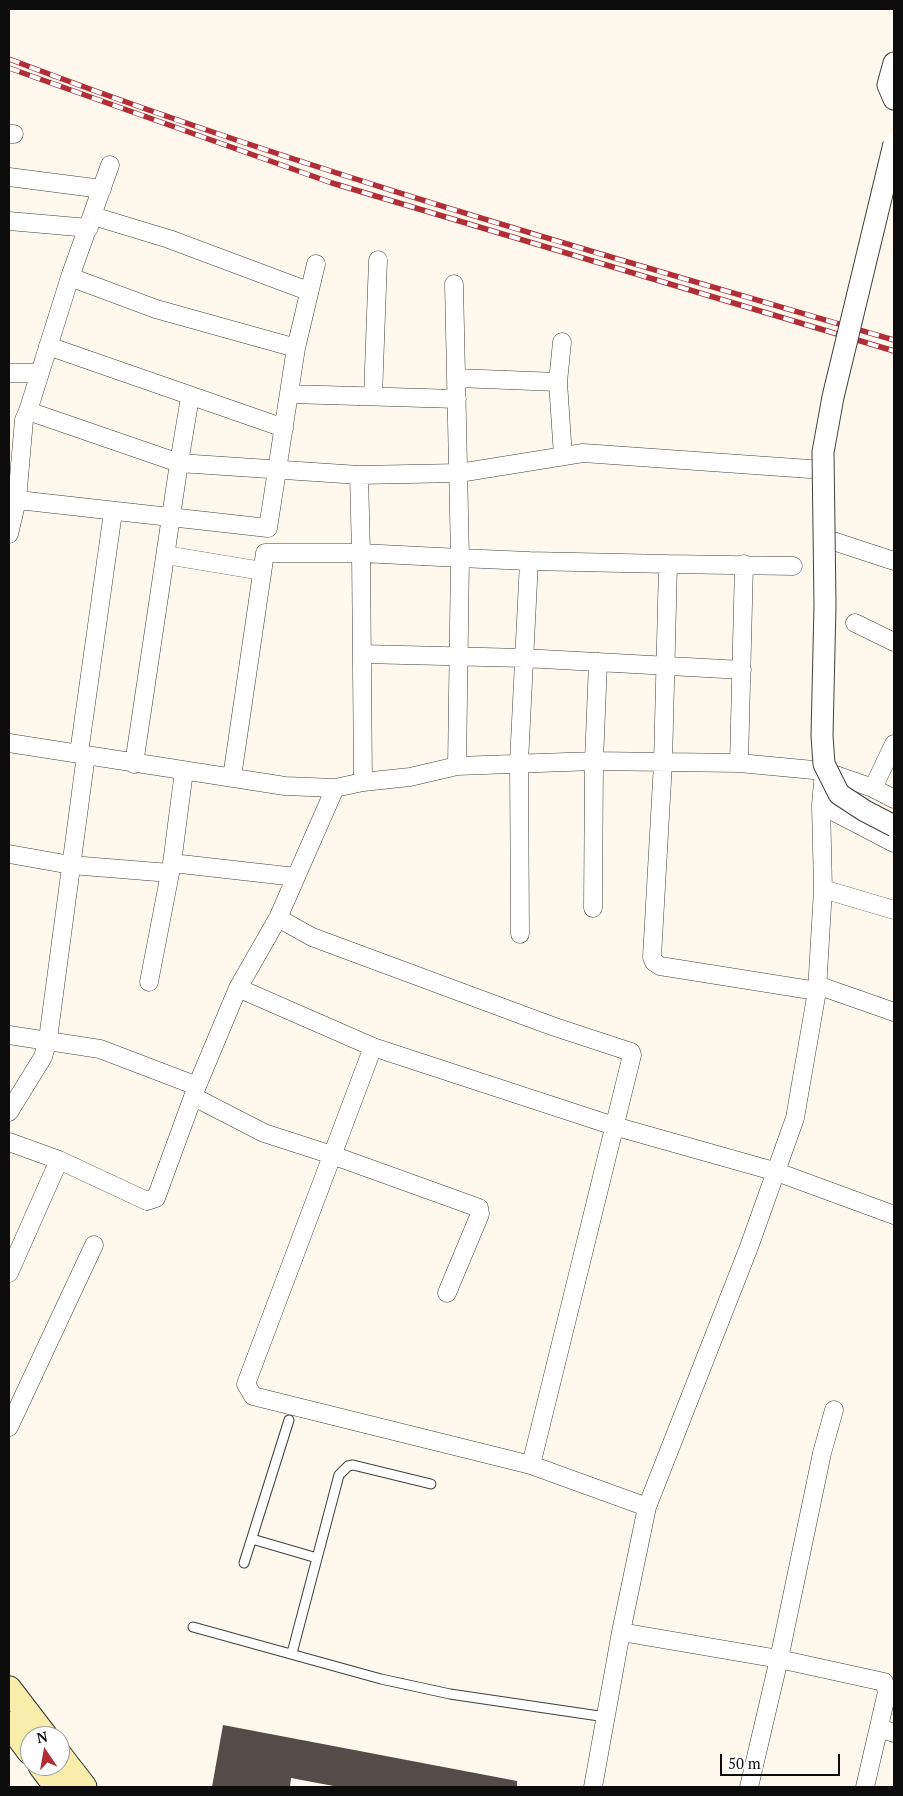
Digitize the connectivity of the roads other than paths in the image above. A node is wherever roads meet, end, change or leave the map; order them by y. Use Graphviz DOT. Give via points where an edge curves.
graph roads {
  1 [pos="894,63"];
  2 [pos="894,99"];
  3 [pos="894,144"];
  4 [pos="110,166"];
  5 [pos="9,177"];
  6 [pos="102,189"];
  7 [pos="9,221"];
  8 [pos="91,222"];
  9 [pos="378,260"];
  10 [pos="316,264"];
  11 [pos="70,277"];
  12 [pos="454,284"];
  13 [pos="308,291"];
  14 [pos="562,342"];
  15 [pos="48,346"];
  16 [pos="296,348"];
  17 [pos="9,373"];
  18 [pos="39,373"];
  19 [pos="457,378"];
  20 [pos="558,382"];
  21 [pos="290,394"];
  22 [pos="190,396"];
  23 [pos="373,396"];
  24 [pos="457,399"];
  25 [pos="20,416"];
  26 [pos="284,428"];
  27 [pos="563,456"];
  28 [pos="179,463"];
  29 [pos="277,469"];
  30 [pos="810,469"];
  31 [pos="459,474"];
  32 [pos="359,475"];
  33 [pos="13,500"];
  34 [pos="113,512"];
  35 [pos="172,519"];
  36 [pos="268,528"];
  37 [pos="9,534"];
  38 [pos="833,542"];
  39 [pos="265,553"];
  40 [pos="361,553"];
  41 [pos="166,555"];
  42 [pos="460,558"];
  43 [pos="529,560"];
  44 [pos="894,560"];
  45 [pos="668,564"];
  46 [pos="744,564"];
  47 [pos="793,566"];
  48 [pos="262,571"];
  49 [pos="855,623"];
  50 [pos="894,642"];
  51 [pos="362,654"];
  52 [pos="457,658"];
  53 [pos="524,658"];
  54 [pos="598,662"];
  55 [pos="666,666"];
  56 [pos="742,670"];
  57 [pos="9,743"];
  58 [pos="894,744"];
  59 [pos="82,754"];
  60 [pos="594,761"];
  61 [pos="519,762"];
  62 [pos="663,763"];
  63 [pos="739,763"];
  64 [pos="134,764"];
  65 [pos="457,766"];
  66 [pos="184,771"];
  67 [pos="824,771"];
  68 [pos="232,777"];
  69 [pos="363,782"];
  70 [pos="335,788"];
  71 [pos="873,788"];
  72 [pos="894,799"];
  73 [pos="821,805"];
  74 [pos="894,826"];
  75 [pos="894,843"];
  76 [pos="9,854"];
  77 [pos="71,865"];
  78 [pos="171,868"];
  79 [pos="296,877"];
  80 [pos="823,889"];
  81 [pos="593,908"];
  82 [pos="894,910"];
  83 [pos="278,918"];
  84 [pos="520,934"];
  85 [pos="150,982"];
  86 [pos="238,988"];
  87 [pos="817,988"];
  88 [pos="894,1012"];
  89 [pos="9,1035"];
  90 [pos="48,1039"];
  91 [pos="373,1047"];
  92 [pos="195,1091"];
  93 [pos="9,1112"];
  94 [pos="614,1126"];
  95 [pos="9,1142"];
  96 [pos="332,1154"];
  97 [pos="58,1160"];
  98 [pos="778,1172"];
  99 [pos="894,1215"];
  100 [pos="94,1245"];
  101 [pos="9,1273"];
  102 [pos="447,1293"];
  103 [pos="834,1410"];
  104 [pos="289,1420"];
  105 [pos="9,1427"];
  106 [pos="531,1465"];
  107 [pos="431,1484"];
  108 [pos="647,1507"];
  109 [pos="252,1539"];
  110 [pos="317,1558"];
  111 [pos="244,1563"];
  112 [pos="193,1627"];
  113 [pos="621,1632"];
  114 [pos="292,1653"];
  115 [pos="780,1659"];
  116 [pos="9,1689"];
  117 [pos="606,1717"];
  118 [pos="9,1724"];
  119 [pos="37,1726"];
  120 [pos="887,1730"];
  121 [pos="20,1739"];
  122 [pos="70,1769"];
  123 [pos="49,1776"];
  124 [pos="57,1787"];
  125 [pos="84,1787"];
  126 [pos="593,1787"];
  127 [pos="749,1787"];
  128 [pos="865,1787"];
  1 -- 2 [label="street" via="888,84"];
  3 -- 74 [label="street, bridge" via="833,397 823,452 825,604 822,736 824,764 839,794"];
  4 -- 6 [label="street"];
  5 -- 6 [label="street"];
  6 -- 8 [label="street"];
  7 -- 8 [label="street"];
  8 -- 11 [label="street"];
  8 -- 13 [label="street" via="169,239"];
  9 -- 23 [label="street"];
  10 -- 13 [label="street"];
  11 -- 15 [label="street"];
  11 -- 16 [label="street" via="156,309"];
  12 -- 19 [label="street"];
  13 -- 16 [label="street"];
  14 -- 20 [label="street"];
  15 -- 18 [label="street"];
  15 -- 22 [label="street"];
  16 -- 21 [label="street"];
  17 -- 18 [label="street"];
  18 -- 25 [label="street"];
  19 -- 20 [label="street"];
  19 -- 24 [label="street"];
  20 -- 27 [label="street"];
  21 -- 23 [label="street"];
  21 -- 26 [label="street"];
  22 -- 26 [label="street"];
  22 -- 28 [label="street"];
  23 -- 24 [label="street"];
  24 -- 31 [label="street"];
  25 -- 28 [label="street"];
  25 -- 33 [label="street"];
  26 -- 29 [label="street"];
  27 -- 30 [label="street" via="583,453"];
  27 -- 31 [label="street"];
  28 -- 29 [label="street"];
  28 -- 35 [label="street"];
  29 -- 32 [label="street"];
  29 -- 36 [label="street"];
  31 -- 32 [label="street"];
  31 -- 42 [label="street"];
  32 -- 40 [label="street"];
  33 -- 34 [label="street"];
  33 -- 37 [label="street"];
  34 -- 35 [label="street"];
  34 -- 59 [label="street"];
  35 -- 36 [label="street"];
  35 -- 41 [label="street"];
  36 -- 39 [label="street"];
  38 -- 44 [label="street"];
  39 -- 40 [label="street"];
  39 -- 48 [label="street"];
  40 -- 42 [label="street"];
  40 -- 51 [label="street"];
  41 -- 48 [label="street"];
  41 -- 64 [label="street"];
  42 -- 43 [label="street"];
  42 -- 52 [label="street"];
  43 -- 45 [label="street"];
  43 -- 53 [label="street"];
  45 -- 46 [label="street"];
  45 -- 55 [label="street"];
  46 -- 47 [label="street"];
  46 -- 56 [label="street"];
  48 -- 68 [label="street"];
  49 -- 50 [label="street"];
  51 -- 52 [label="street"];
  51 -- 69 [label="street"];
  52 -- 53 [label="street"];
  52 -- 65 [label="street"];
  53 -- 54 [label="street"];
  53 -- 61 [label="street"];
  54 -- 55 [label="street"];
  54 -- 60 [label="street"];
  55 -- 56 [label="street"];
  55 -- 62 [label="street"];
  56 -- 63 [label="street"];
  57 -- 59 [label="street"];
  58 -- 71 [label="street"];
  59 -- 64 [label="street"];
  59 -- 77 [label="street"];
  60 -- 61 [label="street"];
  60 -- 62 [label="street"];
  60 -- 81 [label="street"];
  61 -- 65 [label="street"];
  61 -- 84 [label="street"];
  62 -- 63 [label="street"];
  62 -- 87 [label="street" via="654,962 660,966"];
  63 -- 67 [label="street"];
  64 -- 66 [label="street"];
  65 -- 69 [label="street" via="410,777"];
  66 -- 68 [label="street"];
  66 -- 78 [label="street"];
  67 -- 71 [label="street"];
  67 -- 73 [label="street"];
  68 -- 70 [label="street" via="285,786"];
  69 -- 70 [label="street"];
  70 -- 79 [label="street"];
  71 -- 72 [label="street"];
  73 -- 75 [label="street"];
  73 -- 80 [label="street"];
  76 -- 77 [label="street"];
  77 -- 78 [label="street"];
  77 -- 90 [label="street"];
  78 -- 79 [label="street"];
  78 -- 85 [label="street"];
  79 -- 83 [label="street"];
  80 -- 82 [label="street"];
  80 -- 87 [label="street"];
  83 -- 86 [label="street"];
  83 -- 94 [label="street" via="312,937 552,1026 628,1050 632,1055"];
  86 -- 91 [label="street"];
  86 -- 92 [label="street"];
  87 -- 88 [label="street"];
  87 -- 98 [label="street" via="795,1118"];
  89 -- 90 [label="street"];
  90 -- 92 [label="street" via="100,1049"];
  90 -- 93 [label="street" via="43,1057"];
  91 -- 94 [label="street"];
  91 -- 96 [label="street"];
  92 -- 96 [label="street" via="264,1133"];
  92 -- 97 [label="street" via="156,1198 151,1201"];
  94 -- 98 [label="street"];
  94 -- 106 [label="street"];
  95 -- 97 [label="street"];
  96 -- 102 [label="street" via="478,1208 480,1214"];
  96 -- 106 [label="street" via="246,1384 248,1390 253,1396"];
  97 -- 101 [label="street"];
  98 -- 99 [label="street"];
  98 -- 108 [label="street"];
  100 -- 105 [label="street"];
  103 -- 115 [label="street" via="822,1453"];
  104 -- 109 [label="lane"];
  106 -- 108 [label="street"];
  107 -- 110 [label="lane" via="348,1466 339,1476"];
  108 -- 113 [label="street"];
  109 -- 110 [label="lane"];
  109 -- 111 [label="lane"];
  110 -- 114 [label="lane"];
  112 -- 114 [label="lane"];
  113 -- 115 [label="street"];
  113 -- 117 [label="street"];
  114 -- 117 [label="lane" via="381,1679 450,1694"];
  115 -- 120 [label="street" via="884,1682"];
  115 -- 127 [label="street"];
  116 -- 119 [label="main road"];
  117 -- 126 [label="street"];
  118 -- 121 [label="main road"];
  120 -- 128 [label="street"];
  122 -- 125 [label="main road"];
  123 -- 124 [label="main road"];
}
